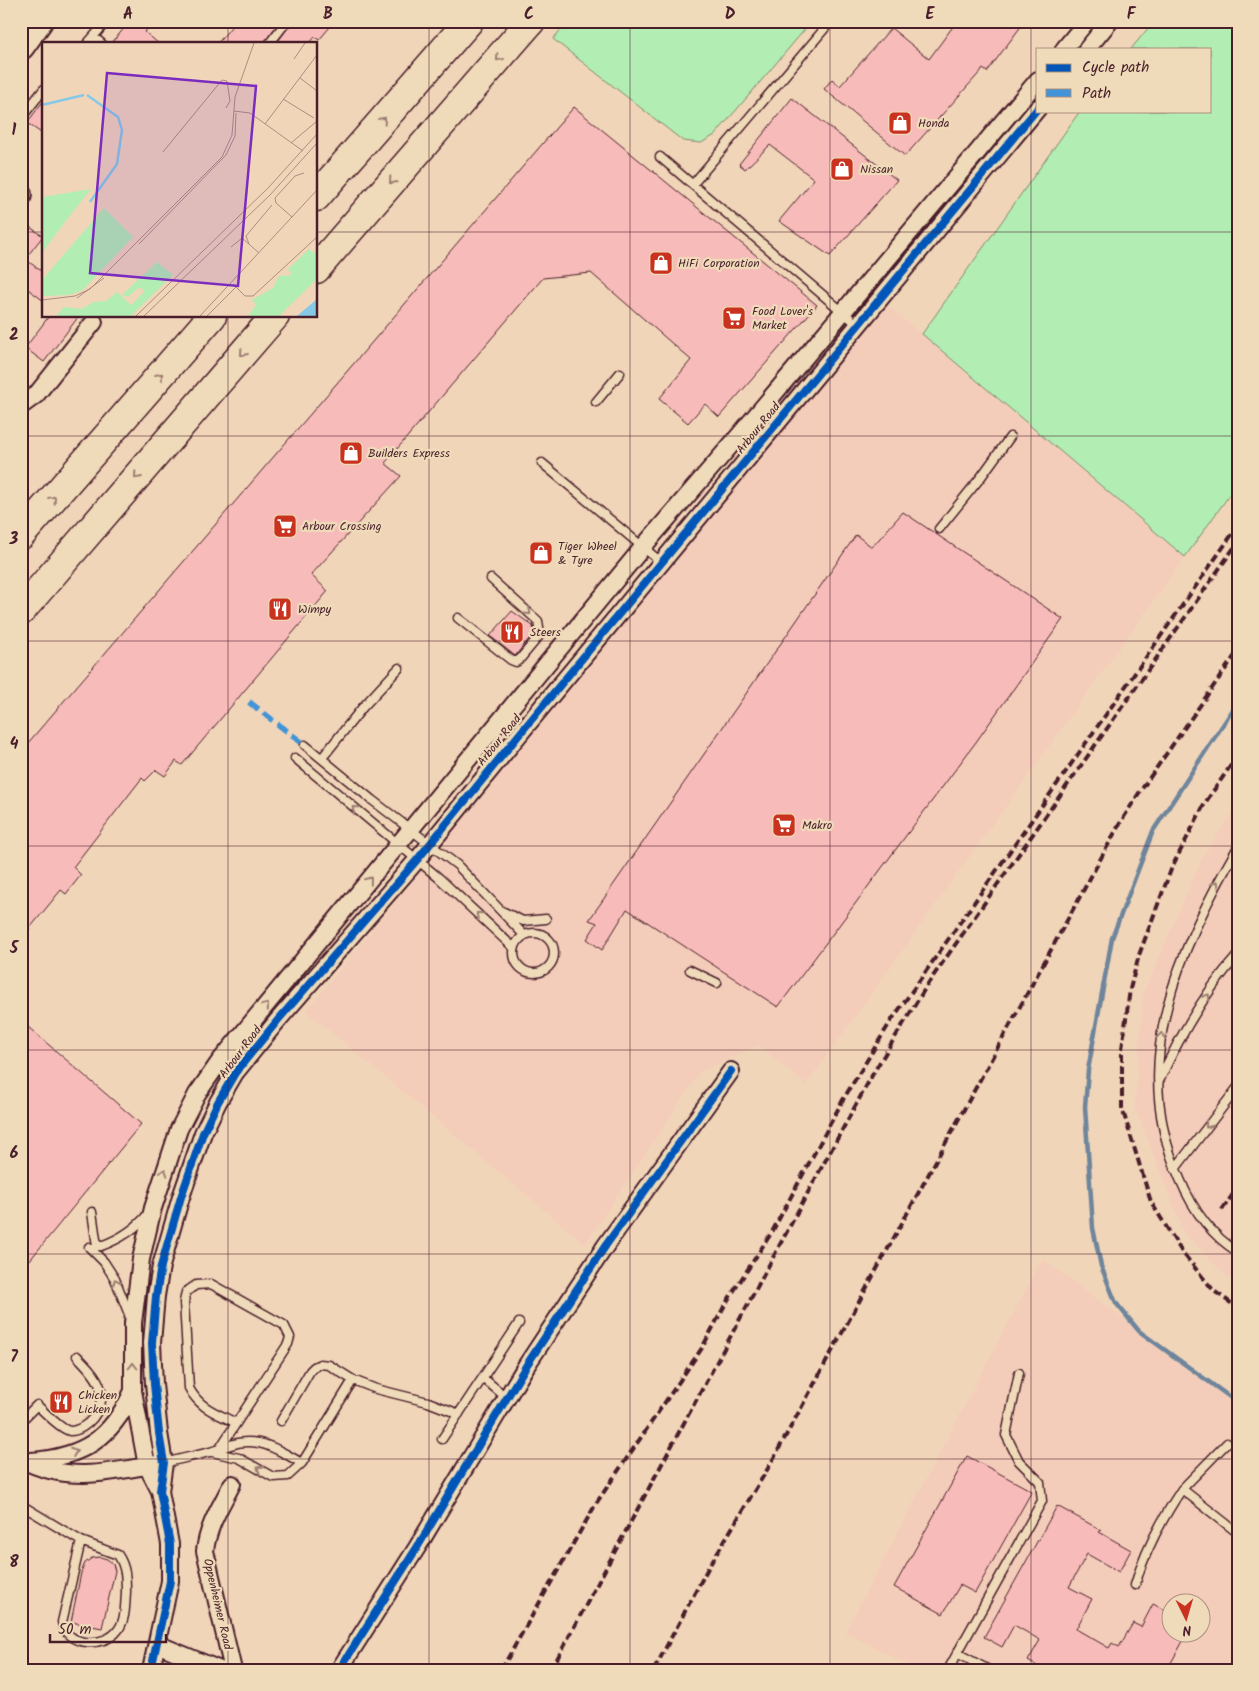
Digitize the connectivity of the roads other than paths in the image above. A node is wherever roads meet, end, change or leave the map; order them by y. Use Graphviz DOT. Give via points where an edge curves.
graph roads {
  1 [pos="39,21"];
  2 [pos="107,21"];
  3 [pos="287,21"];
  4 [pos="469,21"];
  5 [pos="530,21"];
  6 [pos="831,21"];
  7 [pos="1087,21"];
  8 [pos="1110,21"];
  9 [pos="94,37"];
  10 [pos="89,42"];
  11 [pos="100,42"];
  12 [pos="271,42"];
  13 [pos="21,46"];
  14 [pos="1065,48"];
  15 [pos="1088,48"];
  16 [pos="1036,82"];
  17 [pos="42,92"];
  18 [pos="1036,110"];
  19 [pos="21,118"];
  20 [pos="660,157"];
  21 [pos="21,184"];
  22 [pos="693,184"];
  23 [pos="318,194"];
  24 [pos="21,208"];
  25 [pos="318,267"];
  26 [pos="843,312"];
  27 [pos="210,318"];
  28 [pos="273,318"];
  29 [pos="94,322"];
  30 [pos="857,324"];
  31 [pos="620,373"];
  32 [pos="596,402"];
  33 [pos="21,406"];
  34 [pos="1010,437"];
  35 [pos="542,463"];
  36 [pos="939,529"];
  37 [pos="21,536"];
  38 [pos="643,548"];
  39 [pos="662,563"];
  40 [pos="491,579"];
  41 [pos="21,611"];
  42 [pos="458,618"];
  43 [pos="399,668"];
  44 [pos="305,745"];
  45 [pos="295,758"];
  46 [pos="322,758"];
  47 [pos="411,829"];
  48 [pos="430,843"];
  49 [pos="397,844"];
  50 [pos="1238,847"];
  51 [pos="417,860"];
  52 [pos="498,908"];
  53 [pos="546,919"];
  54 [pos="524,935"];
  55 [pos="514,948"];
  56 [pos="1238,955"];
  57 [pos="690,970"];
  58 [pos="717,982"];
  59 [pos="731,1071"];
  60 [pos="1157,1085"];
  61 [pos="1238,1087"];
  62 [pos="1175,1169"];
  63 [pos="153,1208"];
  64 [pos="92,1212"];
  65 [pos="96,1246"];
  66 [pos="1238,1252"];
  67 [pos="133,1323"];
  68 [pos="519,1323"];
  69 [pos="77,1356"];
  70 [pos="1019,1373"];
  71 [pos="483,1378"];
  72 [pos="353,1380"];
  73 [pos="133,1391"];
  74 [pos="507,1398"];
  75 [pos="458,1414"];
  76 [pos="21,1421"];
  77 [pos="281,1421"];
  78 [pos="236,1423"];
  79 [pos="442,1440"];
  80 [pos="1227,1443"];
  81 [pos="220,1448"];
  82 [pos="212,1452"];
  83 [pos="24,1460"];
  84 [pos="164,1463"];
  85 [pos="302,1463"];
  86 [pos="147,1466"];
  87 [pos="232,1484"];
  88 [pos="1182,1489"];
  89 [pos="160,1491"];
  90 [pos="21,1505"];
  91 [pos="1238,1533"];
  92 [pos="81,1541"];
  93 [pos="1135,1585"];
  94 [pos="157,1644"];
  95 [pos="956,1653"];
  96 [pos="151,1670"];
  97 [pos="220,1670"];
  98 [pos="234,1670"];
  99 [pos="339,1670"];
  100 [pos="948,1670"];
  101 [pos="989,1670"];
  1 -- 13 [label="main road"];
  2 -- 9 [label="lane"];
  3 -- 12 [label="lane"];
  23 -- 4 [label="highway, one-way"];
  5 -- 25 [label="highway, one-way"];
  6 -- 22 [label="lane"];
  7 -- 14 [label="street"];
  8 -- 15 [label="street"];
  9 -- 10 [label="lane"];
  9 -- 11 [label="lane"];
  16 -- 26 [label="street, Arbour Road"];
  17 -- 19 [label="lane"];
  18 -- 30 [label="street, Arbour Road"];
  20 -- 22 [label="lane"];
  21 -- 24 [label="lane" via="28,194"];
  22 -- 26 [label="lane"];
  26 -- 30 [label="lane"];
  26 -- 38 [label="street, Arbour Road"];
  37 -- 27 [label="highway, one-way"];
  28 -- 41 [label="highway, one-way"];
  29 -- 33 [label="street" via="36,395"];
  30 -- 39 [label="street, Arbour Road"];
  31 -- 32 [label="lane"];
  34 -- 36 [label="lane"];
  35 -- 38 [label="lane"];
  38 -- 39 [label="lane"];
  38 -- 47 [label="street, Arbour Road"];
  39 -- 48 [label="street, Arbour Road"];
  40 -- 42 [label="lane, one-way" via="538,621 540,635 520,659 516,662 511,660"];
  43 -- 46 [label="lane"];
  44 -- 46 [label="lane"];
  49 -- 45 [label="lane, one-way"];
  46 -- 47 [label="lane"];
  47 -- 48 [label="lane"];
  47 -- 49 [label="street, Arbour Road"];
  48 -- 51 [label="street, Arbour Road"];
  48 -- 52 [label="lane" via="458,865"];
  49 -- 51 [label="lane"];
  63 -- 49 [label="street, Arbour Road, one-way" via="179,1129 197,1094 220,1061"];
  60 -- 50 [label="lane, one-way" via="1161,1030 1181,963 1210,896"];
  55 -- 51 [label="lane, one-way"];
  51 -- 84 [label="street, Arbour Road" via="235,1073 203,1133 161,1266 156,1296 152,1343"];
  52 -- 53 [label="lane" via="523,921"];
  52 -- 54 [label="lane"];
  54 -- 55 [label="lane"];
  54 -- 55 [label="lane" via="540,933 549,939 554,952 551,965 540,972 528,972 515,960"];
  60 -- 56 [label="lane, one-way" via="1209,993"];
  57 -- 58 [label="lane"];
  59 -- 74 [label="street" via="606,1245"];
  60 -- 62 [label="lane" via="1161,1118"];
  61 -- 62 [label="lane, one-way"];
  62 -- 66 [label="lane" via="1202,1220 1217,1237"];
  63 -- 65 [label="lane" via="128,1233"];
  63 -- 67 [label="street, Arbour Road" via="141,1259"];
  64 -- 65 [label="lane"];
  67 -- 65 [label="lane, one-way" via="115,1279"];
  73 -- 67 [label="street, Arbour Road, one-way"];
  68 -- 71 [label="lane"];
  69 -- 76 [label="lane" via="94,1374 100,1386 102,1399 89,1423 75,1430 66,1430 37,1405"];
  70 -- 95 [label="lane" via="1006,1435 1020,1461 1040,1482 1042,1501"];
  71 -- 74 [label="lane"];
  71 -- 75 [label="lane"];
  72 -- 75 [label="lane"];
  72 -- 77 [label="lane" via="329,1365 314,1367"];
  72 -- 85 [label="lane"];
  83 -- 73 [label="street, one-way" via="46,1460 73,1453 96,1442 116,1422"];
  73 -- 86 [label="street, Arbour Road"];
  74 -- 99 [label="street"];
  75 -- 79 [label="lane"];
  78 -- 78 [label="lane" via="288,1344 290,1334 284,1325 211,1284 196,1285 186,1292 184,1302 189,1388 201,1404"];
  78 -- 81 [label="lane"];
  80 -- 88 [label="lane"];
  81 -- 82 [label="lane"];
  81 -- 85 [label="lane" via="230,1444 258,1443"];
  82 -- 84 [label="lane"];
  85 -- 82 [label="lane, one-way" via="288,1476 273,1477 238,1458"];
  83 -- 86 [label="street" via="54,1472 83,1475"];
  84 -- 86 [label="street"];
  84 -- 89 [label="street, Arbour Road"];
  86 -- 89 [label="street, Arbour Road"];
  87 -- 98 [label="street, Oppenheimer Road" via="210,1524 205,1550"];
  88 -- 91 [label="lane"];
  88 -- 93 [label="lane" via="1160,1522"];
  89 -- 94 [label="street" via="170,1544 170,1581"];
  90 -- 92 [label="lane"];
  92 -- 92 [label="lane" via="118,1555 125,1568 124,1616 118,1630 106,1640 94,1643 67,1635 62,1622"];
  94 -- 96 [label="street"];
  94 -- 97 [label="street"];
  95 -- 100 [label="lane"];
  95 -- 101 [label="lane"];
}
